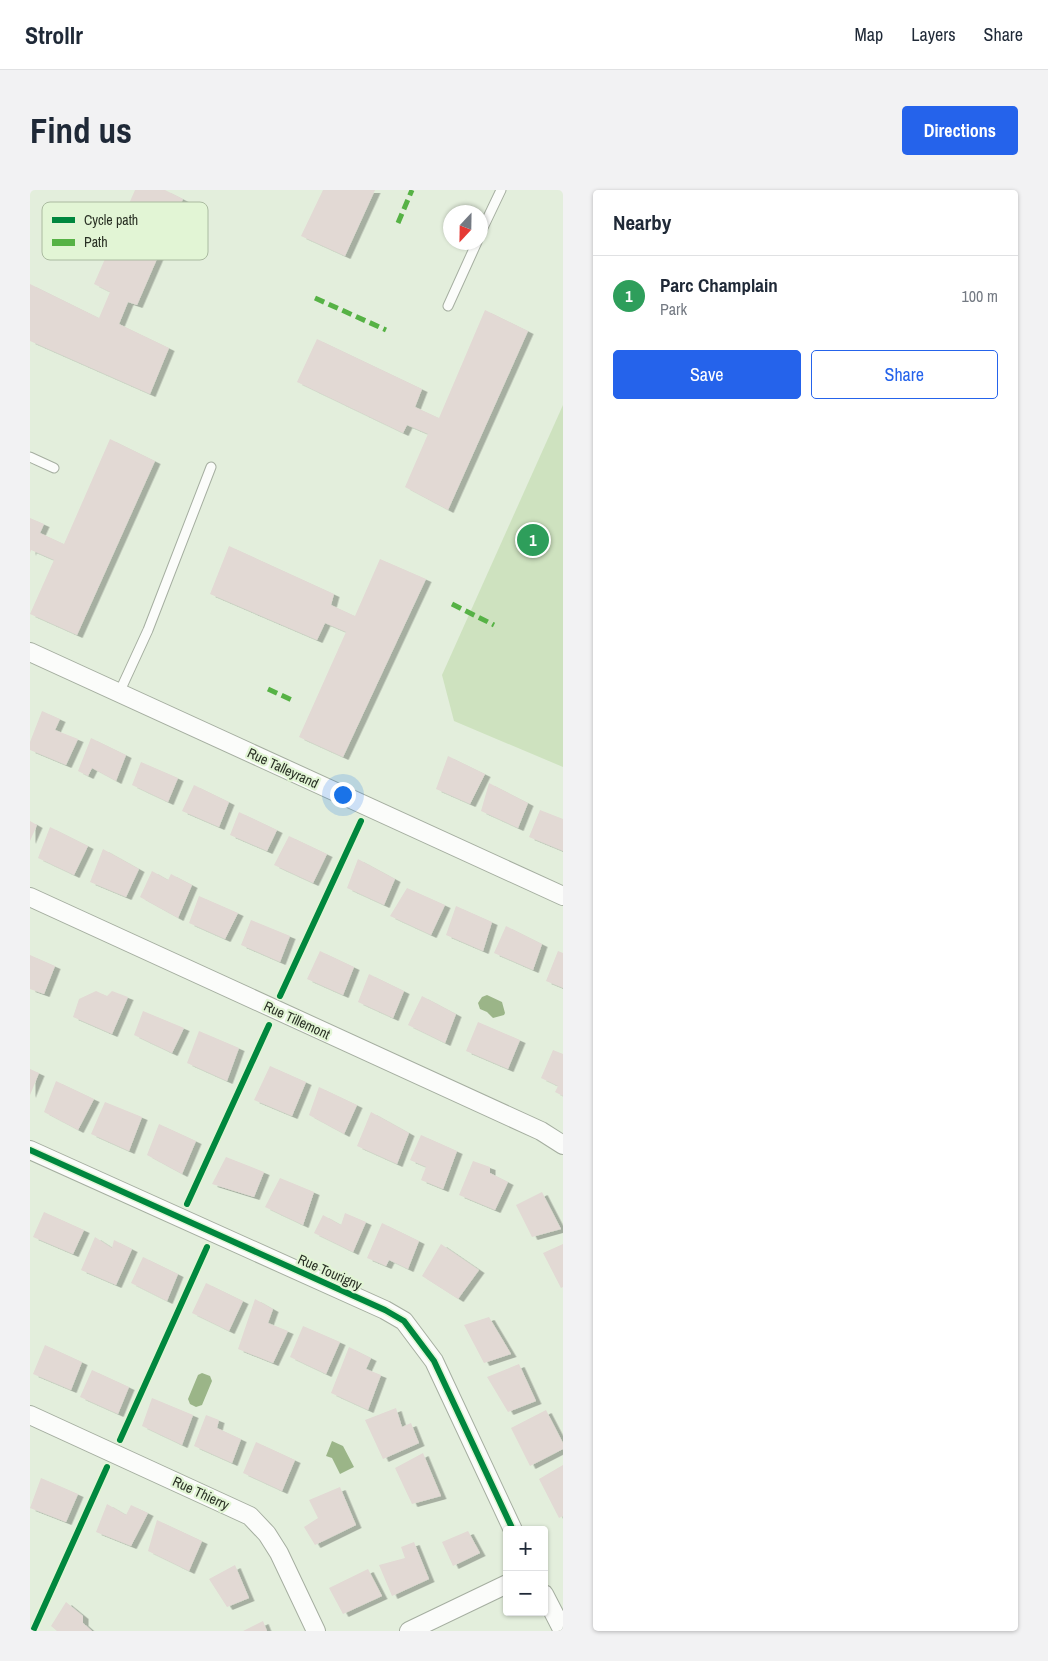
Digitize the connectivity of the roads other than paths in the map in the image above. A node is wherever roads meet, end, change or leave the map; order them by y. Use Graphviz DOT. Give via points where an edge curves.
graph roads {
  1 [pos="501,190"];
  2 [pos="488,217"];
  3 [pos="473,250"];
  4 [pos="448,306"];
  5 [pos="30,457"];
  6 [pos="212,467"];
  7 [pos="54,468"];
  8 [pos="30,652"];
  9 [pos="119,693"];
  10 [pos="563,896"];
  11 [pos="30,897"];
  12 [pos="563,1145"];
  13 [pos="30,1150"];
  14 [pos="30,1415"];
  15 [pos="511,1526"];
  16 [pos="503,1586"];
  17 [pos="548,1602"];
  18 [pos="563,1630"];
  19 [pos="316,1631"];
  20 [pos="409,1631"];
  1 -- 2 [label="lane"];
  3 -- 4 [label="lane"];
  5 -- 7 [label="lane"];
  6 -- 9 [label="lane" via="148,630"];
  8 -- 9 [label="street, Rue Talleyrand"];
  9 -- 10 [label="street, Rue Talleyrand"];
  11 -- 12 [label="street, Rue Tillemont" via="541,1130"];
  13 -- 15 [label="street, Rue Tourigny" via="404,1321 434,1361"];
  14 -- 19 [label="street, Rue Thierry" via="250,1516 279,1553"];
  16 -- 20 [label="street"];
  17 -- 18 [label="street"];
}
